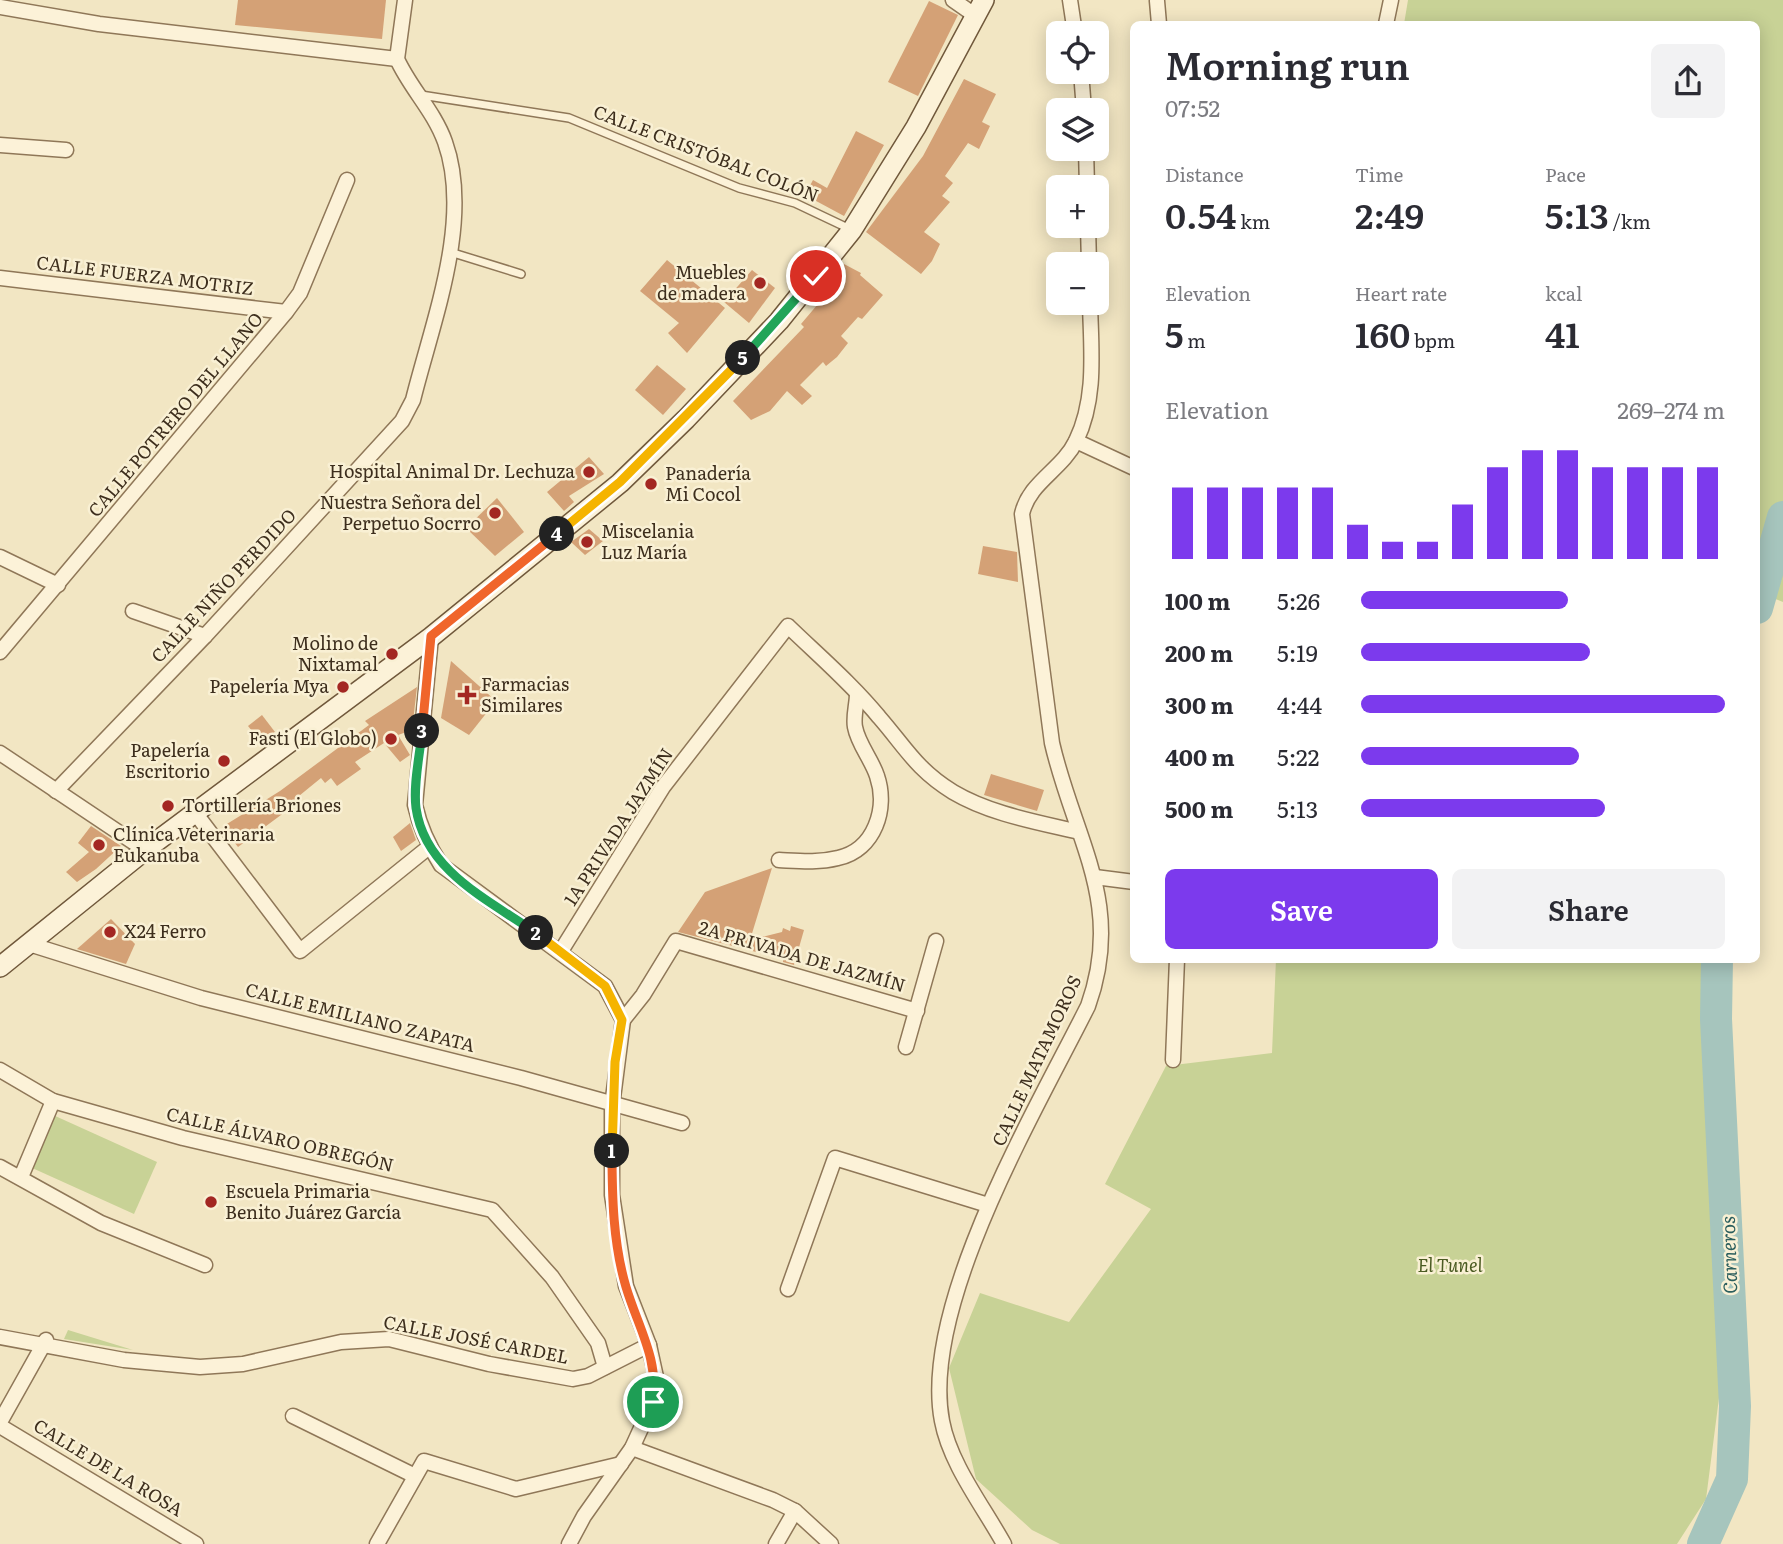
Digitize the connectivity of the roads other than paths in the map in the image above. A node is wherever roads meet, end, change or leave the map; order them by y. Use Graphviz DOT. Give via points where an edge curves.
graph roads {
  1 [pos="405,0"];
  2 [pos="953,0"];
  3 [pos="1070,0"];
  4 [pos="1391,0"];
  5 [pos="1157,1"];
  6 [pos="0,7"];
  7 [pos="980,8"];
  8 [pos="1073,21"];
  9 [pos="1160,21"];
  10 [pos="1387,21"];
  11 [pos="397,59"];
  12 [pos="421,95"];
  13 [pos="0,145"];
  14 [pos="66,149"];
  15 [pos="347,180"];
  16 [pos="852,230"];
  17 [pos="450,252"];
  18 [pos="521,274"];
  19 [pos="0,278"];
  20 [pos="286,312"];
  21 [pos="1090,315"];
  22 [pos="1076,441"];
  23 [pos="1130,466"];
  24 [pos="0,557"];
  25 [pos="58,585"];
  26 [pos="133,611"];
  27 [pos="205,636"];
  28 [pos="431,636"];
  29 [pos="0,652"];
  30 [pos="858,694"];
  31 [pos="0,754"];
  32 [pos="56,791"];
  33 [pos="196,814"];
  34 [pos="1079,832"];
  35 [pos="429,847"];
  36 [pos="145,850"];
  37 [pos="779,860"];
  38 [pos="1096,877"];
  39 [pos="1130,881"];
  40 [pos="936,941"];
  41 [pos="29,944"];
  42 [pos="561,951"];
  43 [pos="1177,963"];
  44 [pos="0,967"];
  45 [pos="918,1011"];
  46 [pos="622,1020"];
  47 [pos="906,1047"];
  48 [pos="1173,1060"];
  49 [pos="0,1070"];
  50 [pos="53,1101"];
  51 [pos="612,1106"];
  52 [pos="682,1124"];
  53 [pos="0,1167"];
  54 [pos="21,1177"];
  55 [pos="988,1205"];
  56 [pos="205,1265"];
  57 [pos="788,1289"];
  58 [pos="0,1337"];
  59 [pos="45,1342"];
  60 [pos="649,1345"];
  61 [pos="605,1367"];
  62 [pos="293,1416"];
  63 [pos="0,1424"];
  64 [pos="632,1448"];
  65 [pos="621,1464"];
  66 [pos="415,1476"];
  67 [pos="795,1511"];
  68 [pos="196,1544"];
  69 [pos="377,1544"];
  70 [pos="569,1544"];
  71 [pos="776,1544"];
  72 [pos="831,1544"];
  73 [pos="1004,1544"];
  1 -- 11 [label="street"];
  2 -- 7 [label="street"];
  3 -- 8 [label="street"];
  4 -- 10 [label="street"];
  5 -- 9 [label="street"];
  6 -- 11 [label="street" via="125,28"];
  7 -- 16 [label="main road" via="916,127"];
  11 -- 12 [label="street, CALLE NIÑO PERDIDO"];
  12 -- 16 [label="lane, CALLE CRISTÓBAL COLÓN" via="569,118 739,188 795,203"];
  12 -- 17 [label="street, CALLE NIÑO PERDIDO" via="445,142 453,175"];
  13 -- 14 [label="street"];
  15 -- 20 [label="street, CALLE POTRERO DEL LLANO" via="300,293"];
  16 -- 28 [label="main road" via="779,321 658,446"];
  17 -- 18 [label="lane"];
  17 -- 27 [label="street, CALLE NIÑO PERDIDO" via="413,400 402,421"];
  19 -- 20 [label="street, CALLE FUERZA MOTRIZ"];
  20 -- 25 [label="street, CALLE POTRERO DEL LLANO"];
  21 -- 22 [label="street, CALLE MATAMOROS" via="1092,383"];
  22 -- 23 [label="street"];
  22 -- 34 [label="street, CALLE MATAMOROS" via="1032,489 1022,514 1052,743"];
  24 -- 25 [label="street"];
  25 -- 29 [label="street, CALLE POTRERO DEL LLANO"];
  26 -- 27 [label="street"];
  27 -- 32 [label="street, CALLE NIÑO PERDIDO"];
  28 -- 33 [label="main road"];
  28 -- 35 [label="street" via="415,805"];
  30 -- 34 [label="street" via="914,763 956,794 1003,813"];
  30 -- 37 [label="street" via="855,727 877,776 882,804 876,827 862,846 841,858"];
  30 -- 42 [label="street, 1A PRIVADA JAZMÍN" via="788,626 663,787"];
  31 -- 32 [label="street"];
  32 -- 36 [label="street"];
  33 -- 35 [label="street" via="300,951"];
  33 -- 36 [label="main road"];
  34 -- 38 [label="street, CALLE MATAMOROS"];
  35 -- 42 [label="street" via="441,865"];
  36 -- 41 [label="main road"];
  38 -- 39 [label="street"];
  38 -- 55 [label="street, CALLE MATAMOROS" via="1102,946 1088,1006"];
  40 -- 45 [label="street"];
  41 -- 44 [label="main road"];
  41 -- 51 [label="street, CALLE EMILIANO ZAPATA" via="201,998 521,1078"];
  42 -- 46 [label="street" via="605,986"];
  43 -- 48 [label="street"];
  45 -- 46 [label="street, 2A PRIVADA DE JAZMÍN" via="676,941"];
  45 -- 47 [label="street"];
  46 -- 51 [label="street"];
  49 -- 50 [label="street, CALLE ÁLVARO OBREGÓN"];
  50 -- 54 [label="street"];
  50 -- 61 [label="street, CALLE ÁLVARO OBREGÓN" via="183,1138 492,1210 552,1277 598,1343"];
  51 -- 52 [label="street, CALLE EMILIANO ZAPATA"];
  51 -- 60 [label="street" via="617,1242 626,1286"];
  53 -- 54 [label="street"];
  54 -- 56 [label="street" via="101,1223"];
  55 -- 57 [label="street" via="835,1158"];
  55 -- 73 [label="street, CALLE MATAMOROS" via="940,1354 937,1387 942,1424 954,1456"];
  58 -- 59 [label="street, CALLE JOSÉ CARDEL"];
  59 -- 61 [label="street, CALLE JOSÉ CARDEL" via="124,1360 200,1367 243,1364 352,1340 389,1339 556,1378 573,1379"];
  59 -- 63 [label="street"];
  60 -- 61 [label="street, CALLE JOSÉ CARDEL"];
  60 -- 64 [label="street" via="656,1377 653,1402"];
  62 -- 66 [label="street"];
  63 -- 68 [label="street, CALLE DE LA ROSA"];
  64 -- 65 [label="street"];
  64 -- 67 [label="street"];
  65 -- 66 [label="street" via="516,1489 424,1461"];
  65 -- 70 [label="street" via="583,1516"];
  66 -- 69 [label="street"];
  67 -- 71 [label="street"];
  67 -- 72 [label="street"];
}
